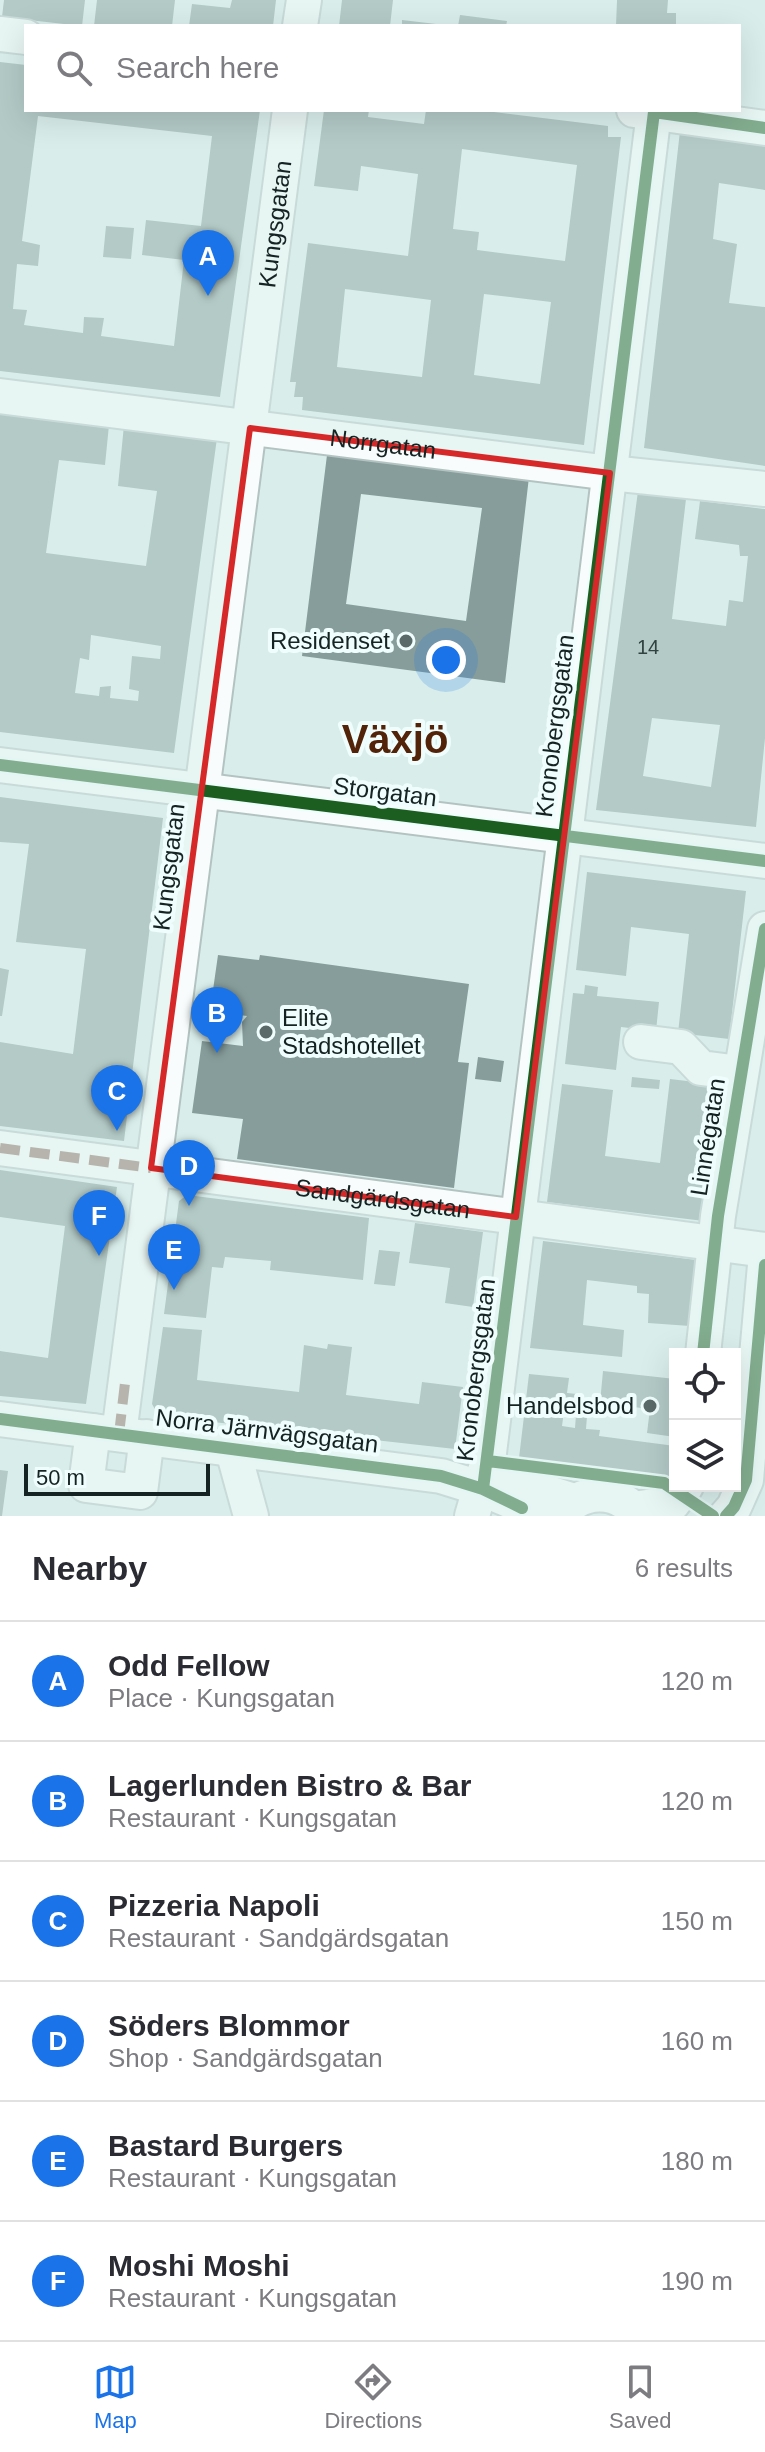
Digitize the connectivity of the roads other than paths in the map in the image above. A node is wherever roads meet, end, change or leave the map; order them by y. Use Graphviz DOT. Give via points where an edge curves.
graph roads {
  1 [pos="304,0"];
  2 [pos="300,24"];
  3 [pos="0,34"];
  4 [pos="24,37"];
  5 [pos="290,112"];
  6 [pos="644,112"];
  7 [pos="651,112"];
  8 [pos="765,128"];
  9 [pos="0,396"];
  10 [pos="250,428"];
  11 [pos="610,473"];
  12 [pos="765,489"];
  13 [pos="0,765"];
  14 [pos="201,791"];
  15 [pos="564,837"];
  16 [pos="765,861"];
  17 [pos="765,929"];
  18 [pos="641,1042"];
  19 [pos="740,1073"];
  20 [pos="0,1148"];
  21 [pos="151,1168"];
  22 [pos="516,1217"];
  23 [pos="715,1241"];
  24 [pos="765,1250"];
  25 [pos="765,1265"];
  26 [pos="704,1348"];
  27 [pos="0,1419"];
  28 [pos="119,1434"];
  29 [pos="232,1447"];
  30 [pos="681,1492"];
  31 [pos="478,1502"];
  32 [pos="560,1511"];
  33 [pos="637,1513"];
  34 [pos="251,1516"];
  35 [pos="726,1516"];
  1 -- 2 [label="street"];
  3 -- 4 [label="street"];
  5 -- 10 [label="street, Kungsgatan"];
  6 -- 11 [label="street, Kronobergsgatan"];
  7 -- 8 [label="street"];
  9 -- 10 [label="street, Norrgatan"];
  10 -- 11 [label="street, Norrgatan"];
  10 -- 14 [label="street, Kungsgatan"];
  11 -- 12 [label="street, Norrgatan"];
  11 -- 15 [label="street, Kronobergsgatan"];
  13 -- 14 [label="street, Storgatan"];
  14 -- 15 [label="street, Storgatan"];
  14 -- 21 [label="street, Kungsgatan"];
  15 -- 16 [label="street, Storgatan"];
  15 -- 22 [label="street, Kronobergsgatan"];
  17 -- 19 [label="street, Linnégatan"];
  18 -- 19 [label="street" via="681,1047 701,1068"];
  19 -- 23 [label="street, Linnégatan"];
  20 -- 21 [label="street, Sandgärdsgatan"];
  21 -- 22 [label="street, Sandgärdsgatan"];
  21 -- 28 [label="street, Kungsgatan"];
  22 -- 23 [label="street, Sandgärdsgatan"];
  22 -- 31 [label="street, Kronobergsgatan"];
  23 -- 24 [label="street, Sandgärdsgatan"];
  23 -- 26 [label="street, Linnégatan"];
  25 -- 35 [label="street" via="746,1480"];
  27 -- 28 [label="street, Norra Järnvägsgatan"];
  28 -- 29 [label="street, Norra Järnvägsgatan"];
  29 -- 31 [label="street, Norra Järnvägsgatan" via="441,1476"];
  29 -- 34 [label="street"];
  30 -- 33 [label="street" via="673,1503"];
  31 -- 32 [label="street, Norra Järnvägsgatan" via="495,1479 502,1478"];
  32 -- 33 [label="street" via="601,1494 624,1501"];
}
